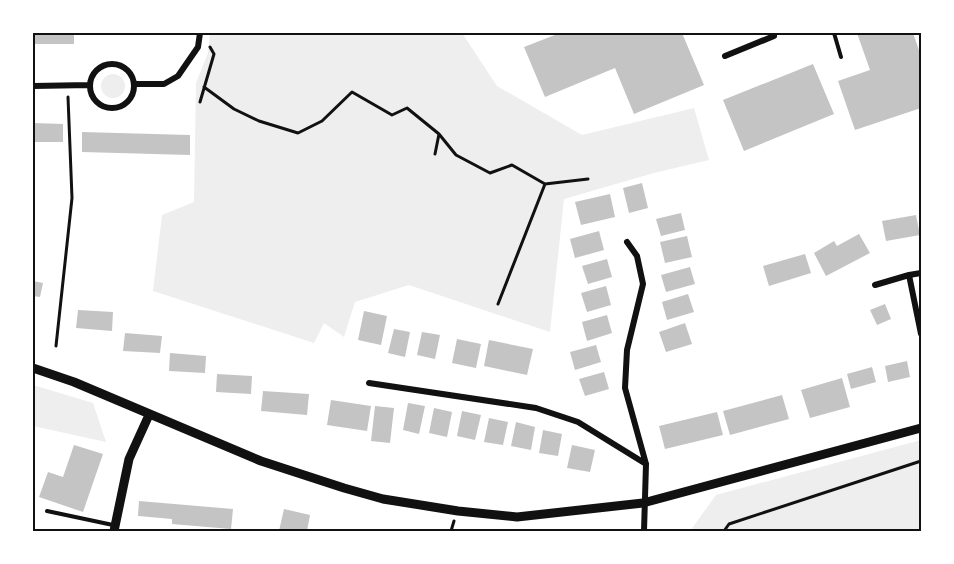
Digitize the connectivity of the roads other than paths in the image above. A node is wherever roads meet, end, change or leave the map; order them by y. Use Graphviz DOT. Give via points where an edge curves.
graph roads {
  1 [pos="200,33"];
  2 [pos="772,33"];
  3 [pos="834,33"];
  4 [pos="725,56"];
  5 [pos="841,57"];
  6 [pos="134,84"];
  7 [pos="90,85"];
  8 [pos="33,86"];
  9 [pos="627,243"];
  10 [pos="921,273"];
  11 [pos="909,275"];
  12 [pos="875,285"];
  13 [pos="921,334"];
  14 [pos="33,368"];
  15 [pos="369,383"];
  16 [pos="149,415"];
  17 [pos="921,428"];
  18 [pos="646,464"];
  19 [pos="644,503"];
  20 [pos="47,511"];
  21 [pos="115,528"];
  22 [pos="644,531"];
  1 -- 6 [label="street" via="198,47 178,76 164,84"];
  2 -- 4 [label="street" via="774,36"];
  3 -- 5 [label="lane"];
  6 -- 7 [label="street" via="128,71 108,64 95,72"];
  6 -- 7 [label="street" via="126,104 111,109 98,104"];
  7 -- 8 [label="street"];
  9 -- 18 [label="street" via="637,256 643,284 627,350 625,388"];
  10 -- 11 [label="street"];
  11 -- 12 [label="street"];
  11 -- 13 [label="street"];
  14 -- 16 [label="street"];
  15 -- 18 [label="street" via="536,408 578,423"];
  16 -- 19 [label="street" via="261,461 384,500 517,517"];
  16 -- 21 [label="street" via="129,459"];
  17 -- 19 [label="street"];
  18 -- 19 [label="street"];
  19 -- 22 [label="street"];
  20 -- 21 [label="lane"];
}
